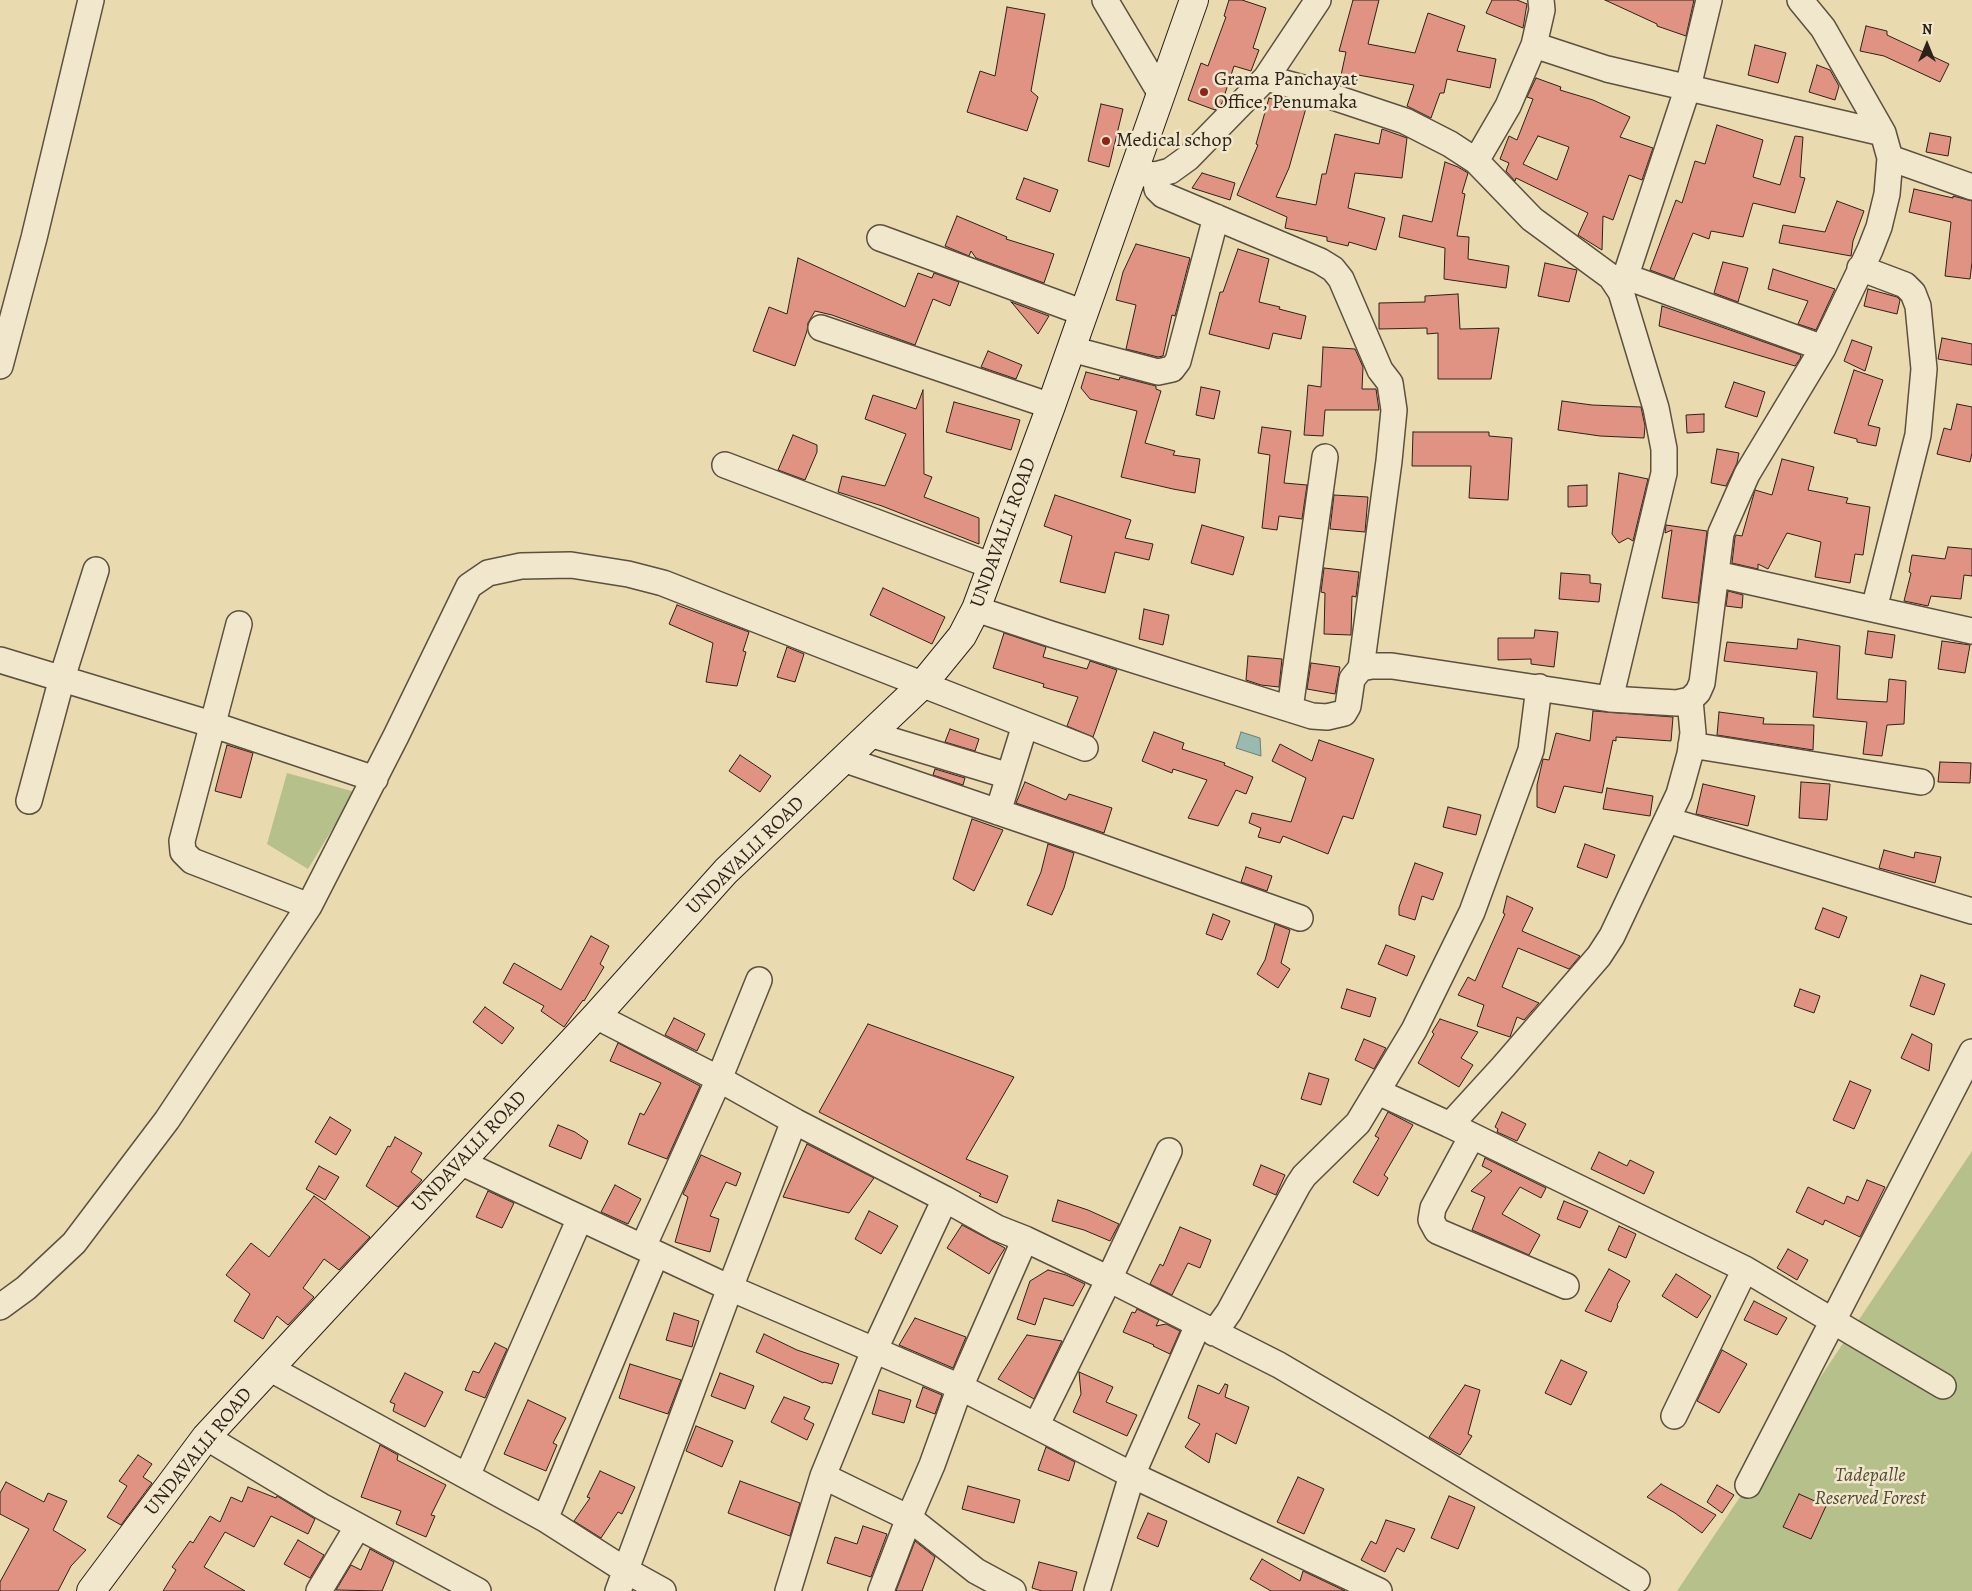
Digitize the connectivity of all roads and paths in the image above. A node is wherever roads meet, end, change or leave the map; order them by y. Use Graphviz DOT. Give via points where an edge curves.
graph roads {
  1 [pos="91,0"];
  2 [pos="1105,0"];
  3 [pos="1194,0"];
  4 [pos="1318,0"];
  5 [pos="1541,0"];
  6 [pos="1709,0"];
  7 [pos="1800,0"];
  8 [pos="1534,45"];
  9 [pos="1266,78"];
  10 [pos="1688,87"];
  11 [pos="1161,94"];
  12 [pos="1883,133"];
  13 [pos="1890,158"];
  14 [pos="1476,161"];
  15 [pos="1145,174"];
  16 [pos="1972,187"];
  17 [pos="1216,217"];
  18 [pos="880,238"];
  19 [pos="1860,268"];
  20 [pos="1618,277"];
  21 [pos="1084,313"];
  22 [pos="821,328"];
  23 [pos="1823,348"];
  24 [pos="1071,349"];
  25 [pos="0,366"];
  26 [pos="1051,406"];
  27 [pos="1325,457"];
  28 [pos="725,464"];
  29 [pos="992,566"];
  30 [pos="96,570"];
  31 [pos="1716,574"];
  32 [pos="976,609"];
  33 [pos="1874,609"];
  34 [pos="239,624"];
  35 [pos="1972,630"];
  36 [pos="0,660"];
  37 [pos="1361,668"];
  38 [pos="62,678"];
  39 [pos="922,685"];
  40 [pos="1539,687"];
  41 [pos="1610,699"];
  42 [pos="1690,700"];
  43 [pos="1290,709"];
  44 [pos="211,724"];
  45 [pos="1025,725"];
  46 [pos="870,734"];
  47 [pos="1691,745"];
  48 [pos="1085,748"];
  49 [pos="843,759"];
  50 [pos="1009,776"];
  51 [pos="375,779"];
  52 [pos="1920,782"];
  53 [pos="29,801"];
  54 [pos="998,812"];
  55 [pos="1668,820"];
  56 [pos="309,906"];
  57 [pos="1972,911"];
  58 [pos="1300,918"];
  59 [pos="759,980"];
  60 [pos="596,1016"];
  61 [pos="1972,1052"];
  62 [pos="719,1079"];
  63 [pos="1378,1092"];
  64 [pos="794,1121"];
  65 [pos="1450,1125"];
  66 [pos="1472,1136"];
  67 [pos="1169,1151"];
  68 [pos="460,1162"];
  69 [pos="945,1199"];
  70 [pos="580,1218"];
  71 [pos="1025,1239"];
  72 [pos="649,1250"];
  73 [pos="1746,1268"];
  74 [pos="1109,1279"];
  75 [pos="1566,1286"];
  76 [pos="730,1288"];
  77 [pos="0,1307"];
  78 [pos="1833,1321"];
  79 [pos="1206,1329"];
  80 [pos="874,1350"];
  81 [pos="268,1368"];
  82 [pos="1943,1386"];
  83 [pos="960,1387"];
  84 [pos="1674,1416"];
  85 [pos="1036,1426"];
  86 [pos="206,1437"];
  87 [pos="1132,1475"];
  88 [pos="468,1476"];
  89 [pos="823,1476"];
  90 [pos="1748,1485"];
  91 [pos="909,1518"];
  92 [pos="546,1519"];
  93 [pos="358,1526"];
  94 [pos="1637,1580"];
  95 [pos="621,1581"];
  96 [pos="452,1585"];
  97 [pos="91,1591"];
  98 [pos="319,1591"];
  99 [pos="478,1591"];
  100 [pos="663,1591"];
  101 [pos="788,1591"];
  102 [pos="881,1591"];
  103 [pos="1014,1591"];
  104 [pos="1097,1591"];
  105 [pos="1379,1591"];
  1 -- 25 [label="street"];
  2 -- 11 [label="street"];
  3 -- 11 [label="main road, UNDAVALLI ROAD"];
  4 -- 9 [label="street"];
  5 -- 8 [label="street" via="1542,10"];
  6 -- 10 [label="street"];
  7 -- 12 [label="street" via="1823,28"];
  8 -- 10 [label="street" via="1607,69"];
  8 -- 14 [label="street" via="1508,106"];
  9 -- 14 [label="street" via="1405,121"];
  9 -- 15 [label="street" via="1188,158 1170,171"];
  10 -- 12 [label="street"];
  10 -- 20 [label="street"];
  11 -- 15 [label="main road, UNDAVALLI ROAD"];
  12 -- 13 [label="street"];
  13 -- 16 [label="street"];
  13 -- 19 [label="street" via="1887,194 1879,227"];
  14 -- 20 [label="street" via="1532,219"];
  15 -- 17 [label="street" via="1163,195"];
  15 -- 21 [label="main road, UNDAVALLI ROAD"];
  17 -- 24 [label="street" via="1178,361 1172,370 1158,372"];
  17 -- 37 [label="street" via="1333,268 1341,279 1380,370 1390,383 1394,410 1389,461"];
  18 -- 21 [label="street"];
  19 -- 23 [label="street"];
  19 -- 33 [label="street" via="1905,285 1913,293 1918,306 1924,369 1918,435"];
  20 -- 23 [label="street"];
  20 -- 41 [label="street" via="1656,408 1664,449 1664,472"];
  21 -- 24 [label="main road, UNDAVALLI ROAD"];
  22 -- 26 [label="street"];
  23 -- 31 [label="street" via="1747,474 1721,533"];
  24 -- 26 [label="main road, UNDAVALLI ROAD"];
  26 -- 29 [label="main road, UNDAVALLI ROAD"];
  27 -- 43 [label="street"];
  28 -- 29 [label="street"];
  29 -- 32 [label="main road, UNDAVALLI ROAD"];
  30 -- 38 [label="street"];
  31 -- 33 [label="street"];
  31 -- 42 [label="street" via="1702,683"];
  32 -- 39 [label="main road, UNDAVALLI ROAD" via="962,636"];
  32 -- 43 [label="street"];
  33 -- 35 [label="street"];
  34 -- 44 [label="street"];
  36 -- 38 [label="street"];
  37 -- 40 [label="street" via="1392,666"];
  37 -- 43 [label="street" via="1352,679 1344,713 1312,716"];
  38 -- 44 [label="street"];
  38 -- 53 [label="street"];
  39 -- 45 [label="street"];
  39 -- 46 [label="main road, UNDAVALLI ROAD"];
  39 -- 51 [label="street" via="662,583 571,565 520,566 488,573 469,586"];
  40 -- 41 [label="street"];
  40 -- 63 [label="street" via="1531,750 1472,912 1414,1030"];
  41 -- 42 [label="street" via="1677,703"];
  42 -- 47 [label="street"];
  44 -- 51 [label="street"];
  44 -- 56 [label="street" via="182,841 184,852 192,861"];
  45 -- 48 [label="street"];
  45 -- 50 [label="street"];
  46 -- 49 [label="main road, UNDAVALLI ROAD"];
  46 -- 50 [label="street"];
  47 -- 52 [label="street"];
  47 -- 55 [label="street" via="1679,794"];
  49 -- 54 [label="street"];
  49 -- 60 [label="main road, UNDAVALLI ROAD" via="726,872"];
  50 -- 54 [label="street"];
  51 -- 56 [label="street"];
  54 -- 58 [label="street"];
  55 -- 57 [label="street"];
  55 -- 65 [label="street" via="1612,936 1599,956"];
  56 -- 77 [label="street" via="167,1120 74,1243 26,1288"];
  59 -- 62 [label="street"];
  60 -- 62 [label="street"];
  60 -- 68 [label="main road, UNDAVALLI ROAD"];
  61 -- 78 [label="street"];
  62 -- 64 [label="street"];
  62 -- 72 [label="street"];
  63 -- 65 [label="street"];
  63 -- 79 [label="street" via="1358,1123 1304,1176 1230,1312"];
  64 -- 69 [label="street"];
  64 -- 76 [label="street"];
  65 -- 66 [label="street"];
  66 -- 73 [label="street"];
  66 -- 75 [label="street" via="1433,1208 1431,1220 1436,1231"];
  67 -- 74 [label="street"];
  68 -- 70 [label="street"];
  68 -- 81 [label="main road, UNDAVALLI ROAD"];
  69 -- 71 [label="street" via="997,1228"];
  69 -- 80 [label="street"];
  70 -- 72 [label="street"];
  70 -- 88 [label="street"];
  71 -- 74 [label="street"];
  71 -- 83 [label="street"];
  72 -- 76 [label="street"];
  72 -- 92 [label="street"];
  73 -- 78 [label="street"];
  73 -- 84 [label="street"];
  74 -- 79 [label="street"];
  74 -- 85 [label="street"];
  76 -- 80 [label="street"];
  76 -- 95 [label="street"];
  78 -- 82 [label="street"];
  78 -- 90 [label="street"];
  79 -- 87 [label="street"];
  79 -- 94 [label="street" via="1304,1380"];
  80 -- 83 [label="street"];
  80 -- 89 [label="street"];
  81 -- 86 [label="main road, UNDAVALLI ROAD"];
  81 -- 88 [label="street"];
  83 -- 85 [label="street"];
  83 -- 91 [label="street"];
  85 -- 87 [label="street"];
  86 -- 93 [label="street"];
  86 -- 97 [label="main road, UNDAVALLI ROAD"];
  87 -- 104 [label="street"];
  87 -- 105 [label="street"];
  88 -- 92 [label="street"];
  89 -- 91 [label="street"];
  89 -- 101 [label="street"];
  91 -- 102 [label="street"];
  91 -- 103 [label="street" via="976,1570"];
  92 -- 95 [label="street"];
  93 -- 96 [label="street"];
  93 -- 98 [label="street"];
  95 -- 100 [label="street"];
  96 -- 99 [label="street"];
}
